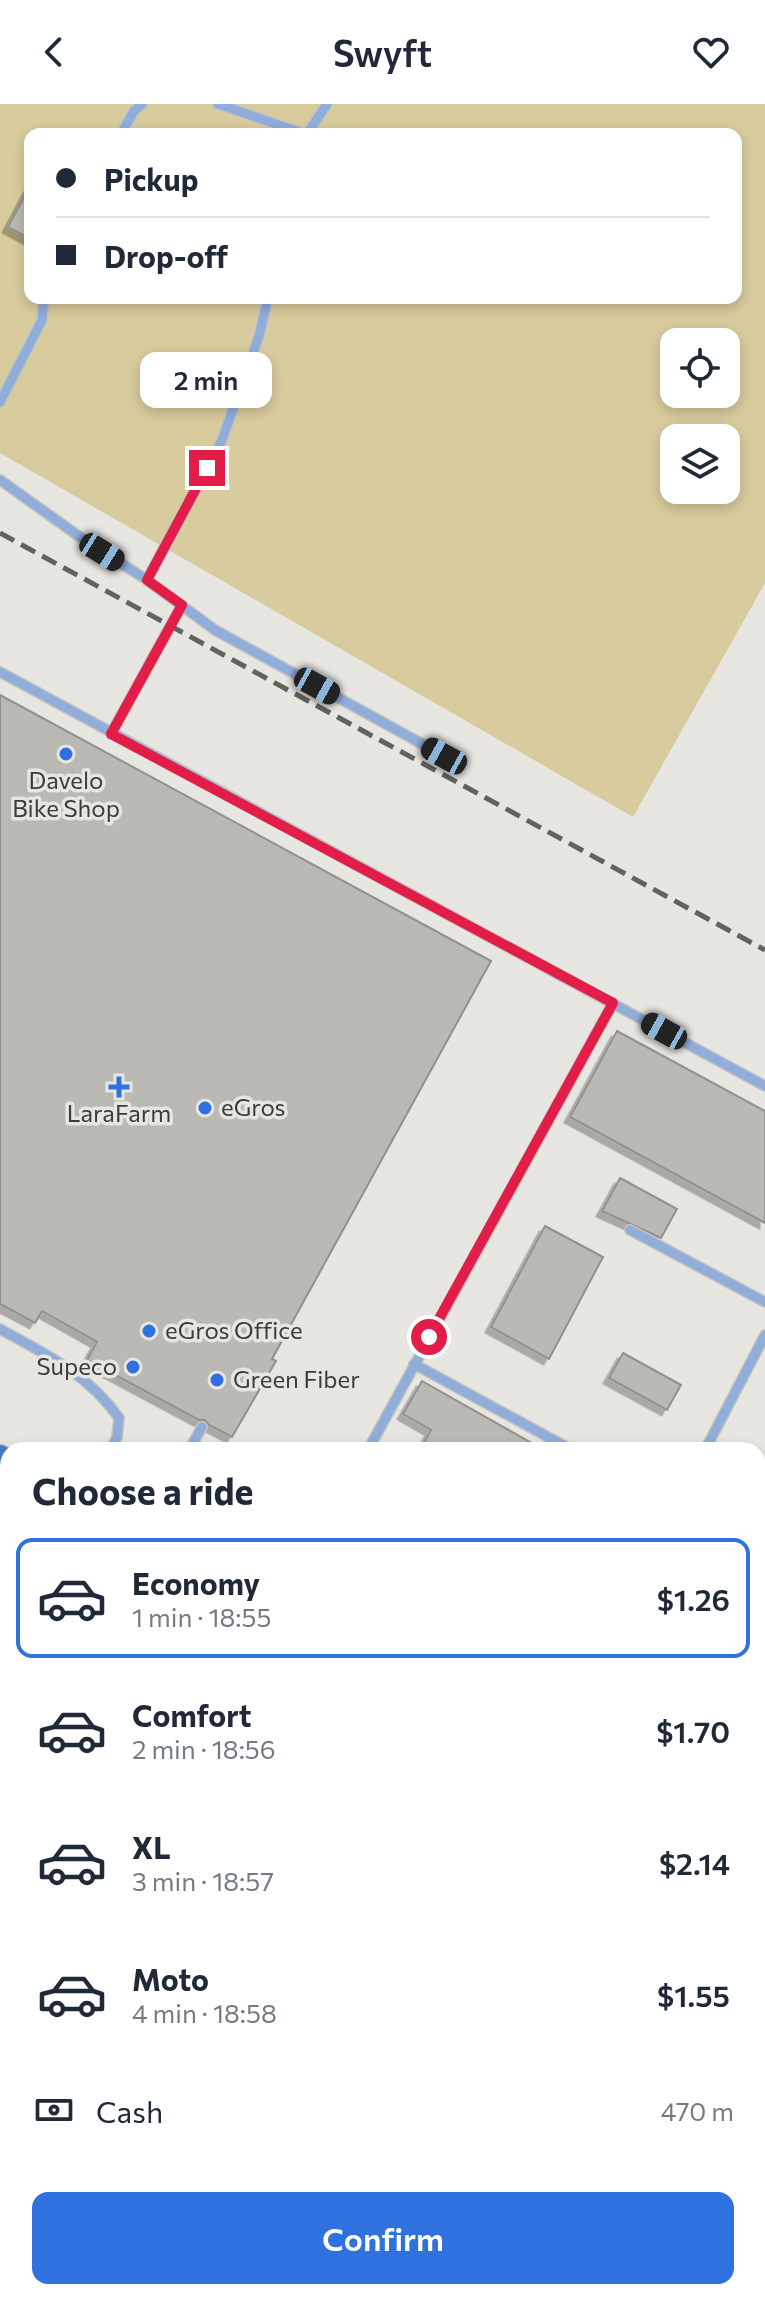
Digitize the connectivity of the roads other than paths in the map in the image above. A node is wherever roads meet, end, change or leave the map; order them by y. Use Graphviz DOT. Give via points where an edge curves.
graph roads {
  1 [pos="142,104"];
  2 [pos="218,104"];
  3 [pos="327,104"];
  4 [pos="124,128"];
  5 [pos="288,128"];
  6 [pos="310,128"];
  7 [pos="43,304"];
  8 [pos="267,304"];
  9 [pos="0,402"];
  10 [pos="0,480"];
  11 [pos="147,580"];
  12 [pos="182,605"];
  13 [pos="0,672"];
  14 [pos="111,734"];
  15 [pos="444,756"];
  16 [pos="613,1003"];
  17 [pos="765,1086"];
  18 [pos="630,1230"];
  19 [pos="765,1302"];
  20 [pos="0,1329"];
  21 [pos="765,1335"];
  22 [pos="414,1364"];
  23 [pos="202,1427"];
  24 [pos="114,1442"];
  25 [pos="194,1442"];
  26 [pos="372,1442"];
  27 [pos="557,1442"];
  28 [pos="709,1442"];
  1 -- 4 [label="lane"];
  2 -- 5 [label="lane"];
  3 -- 6 [label="lane"];
  7 -- 9 [label="lane" via="42,320"];
  8 -- 11 [label="lane" via="222,440"];
  10 -- 11 [label="lane"];
  11 -- 12 [label="lane"];
  12 -- 14 [label="lane"];
  12 -- 15 [label="lane" via="215,630"];
  13 -- 14 [label="lane"];
  14 -- 16 [label="lane"];
  16 -- 17 [label="lane"];
  16 -- 22 [label="lane"];
  18 -- 19 [label="lane"];
  20 -- 24 [label="lane" via="76,1372 104,1397 119,1418"];
  21 -- 28 [label="lane"];
  22 -- 26 [label="lane"];
  22 -- 27 [label="lane"];
  23 -- 25 [label="lane"];
}
